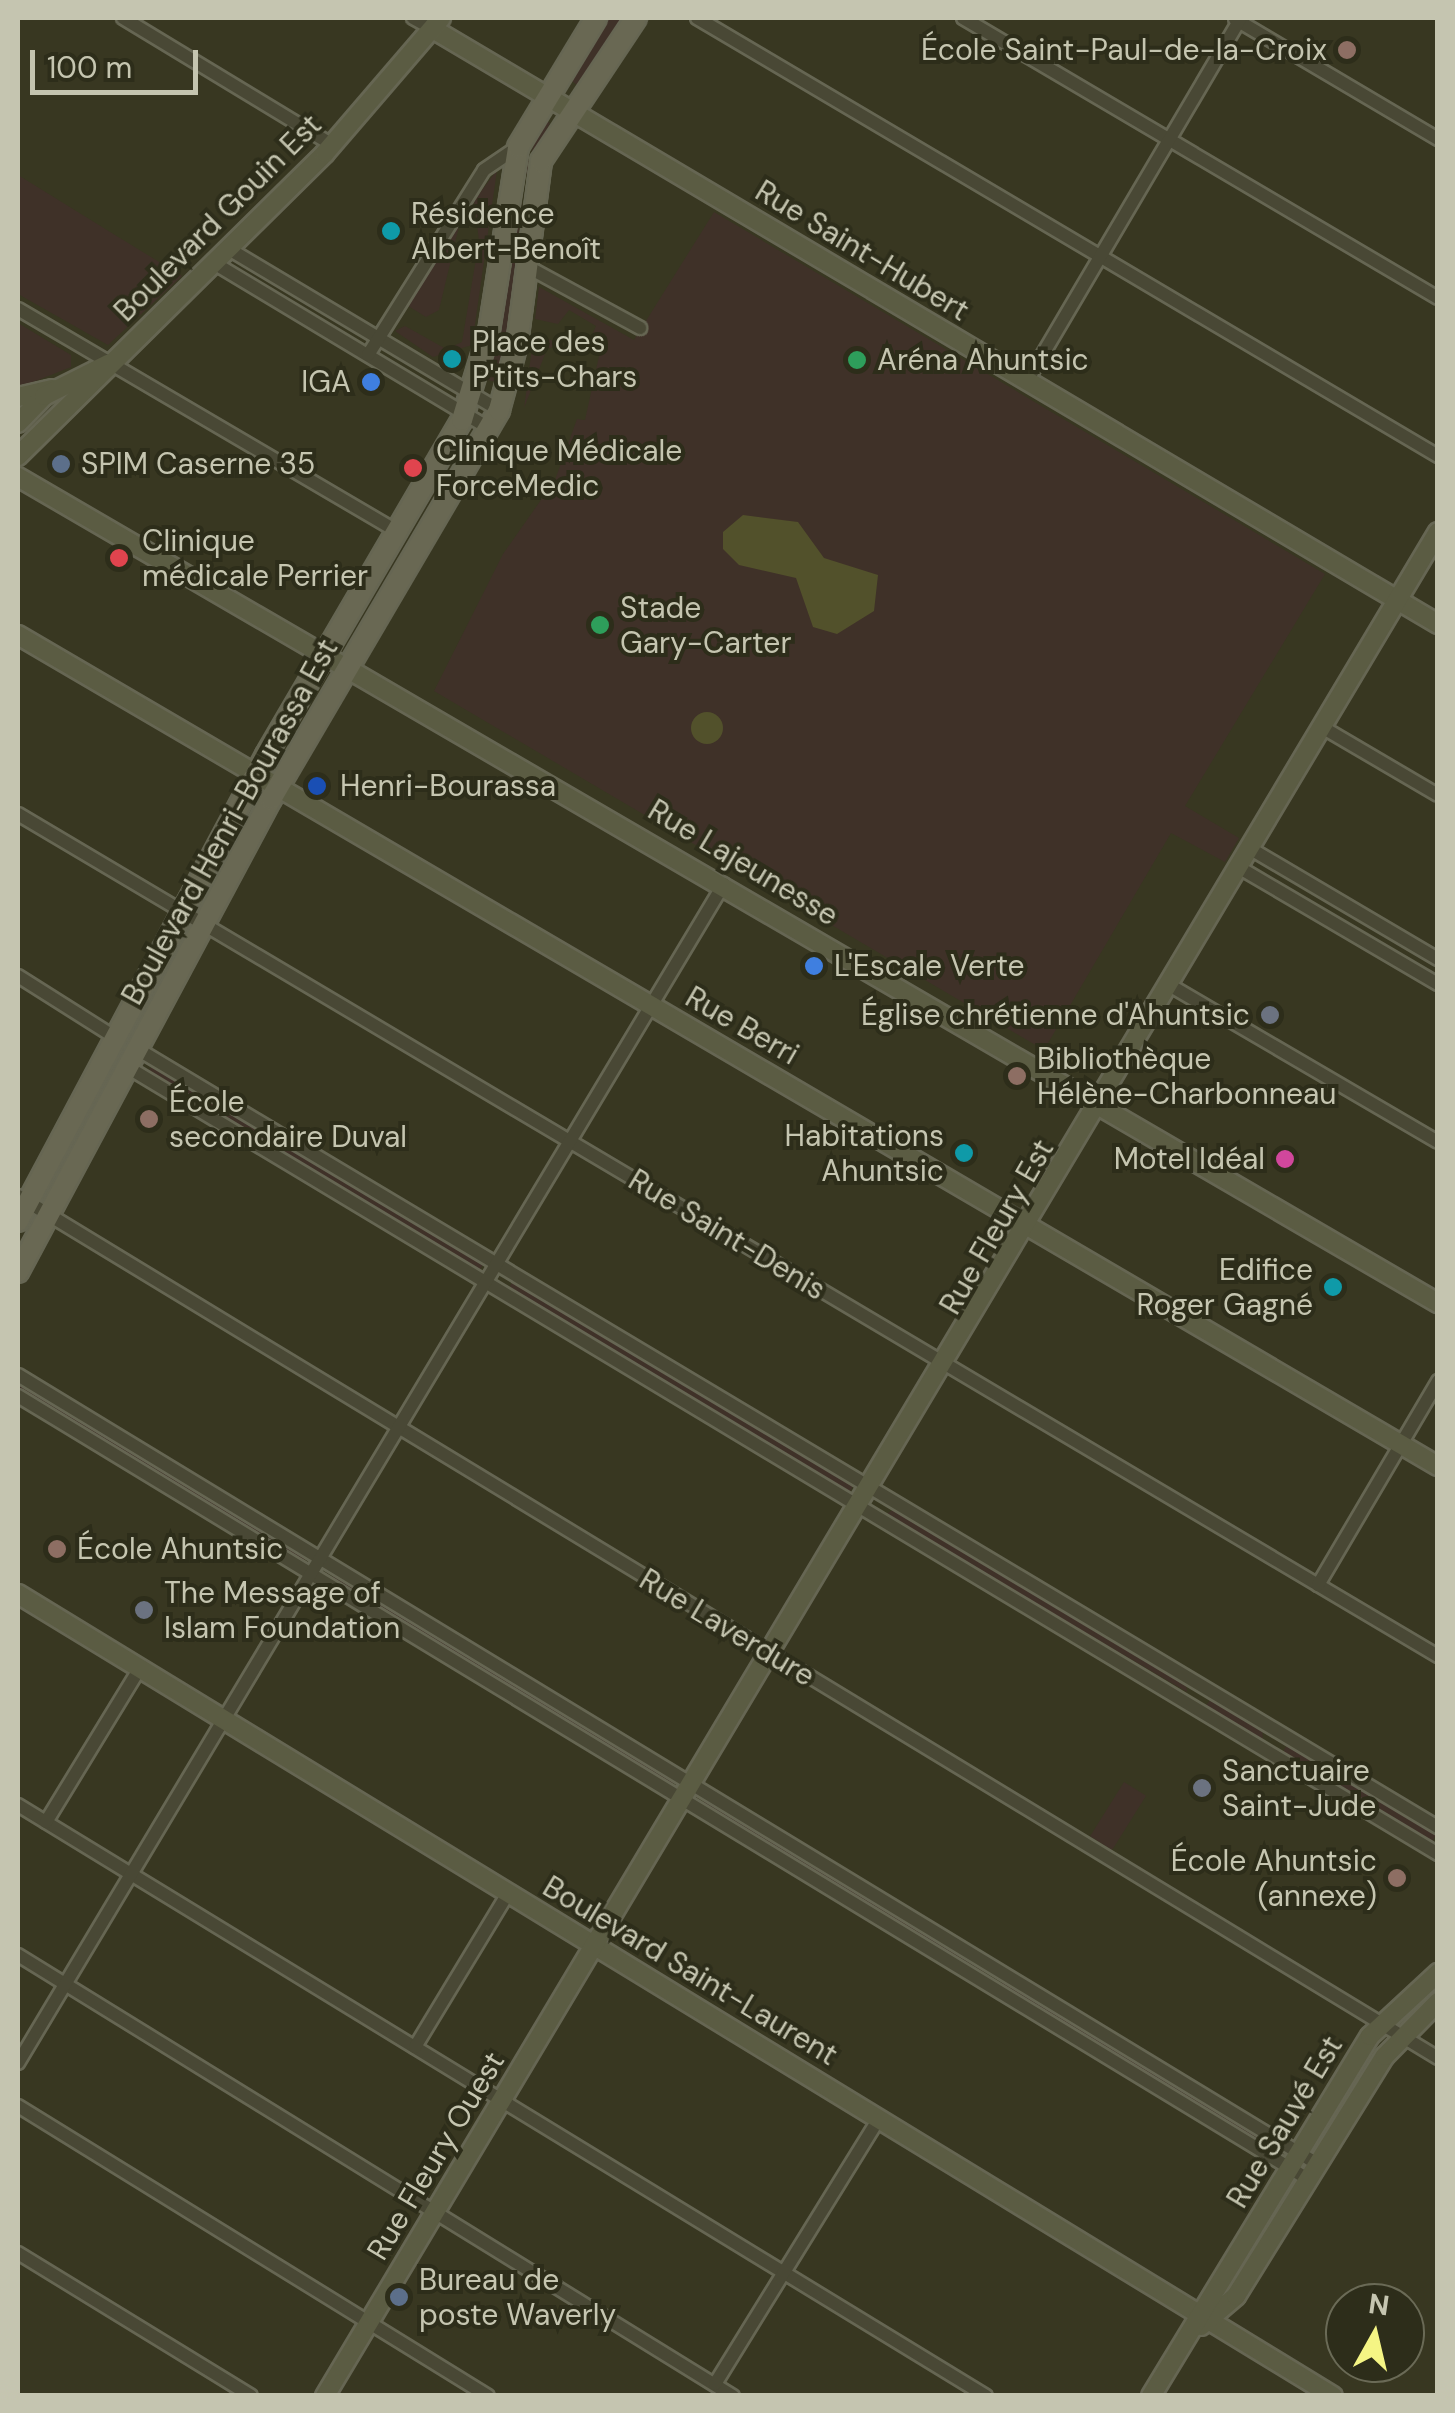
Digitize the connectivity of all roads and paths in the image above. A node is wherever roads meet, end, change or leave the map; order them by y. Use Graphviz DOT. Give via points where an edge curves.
graph roads {
  1 [pos="123,18"];
  2 [pos="413,18"];
  3 [pos="596,18"];
  4 [pos="636,18"];
  5 [pos="698,18"];
  6 [pos="963,18"];
  7 [pos="1238,19"];
  8 [pos="437,23"];
  9 [pos="544,96"];
  10 [pos="571,112"];
  11 [pos="1170,139"];
  12 [pos="1438,139"];
  13 [pos="333,145"];
  14 [pos="518,147"];
  15 [pos="229,249"];
  16 [pos="1100,258"];
  17 [pos="214,263"];
  18 [pos="526,266"];
  19 [pos="1438,298"];
  20 [pos="18,309"];
  21 [pos="640,328"];
  22 [pos="378,336"];
  23 [pos="368,355"];
  24 [pos="110,364"];
  25 [pos="1026,381"];
  26 [pos="58,388"];
  27 [pos="473,392"];
  28 [pos="18,397"];
  29 [pos="465,414"];
  30 [pos="494,419"];
  31 [pos="18,422"];
  32 [pos="18,456"];
  33 [pos="1438,456"];
  34 [pos="18,477"];
  35 [pos="398,532"];
  36 [pos="1438,532"];
  37 [pos="1397,600"];
  38 [pos="1438,624"];
  39 [pos="18,634"];
  40 [pos="327,652"];
  41 [pos="351,665"];
  42 [pos="1322,727"];
  43 [pos="256,774"];
  44 [pos="278,786"];
  45 [pos="1438,795"];
  46 [pos="18,814"];
  47 [pos="1251,850"];
  48 [pos="1240,868"];
  49 [pos="724,884"];
  50 [pos="182,912"];
  51 [pos="205,925"];
  52 [pos="1438,960"];
  53 [pos="18,976"];
  54 [pos="1438,984"];
  55 [pos="1171,986"];
  56 [pos="653,1006"];
  57 [pos="116,1038"];
  58 [pos="134,1059"];
  59 [pos="1100,1105"];
  60 [pos="1438,1142"];
  61 [pos="573,1144"];
  62 [pos="21,1207"];
  63 [pos="50,1216"];
  64 [pos="1029,1226"];
  65 [pos="500,1266"];
  66 [pos="18,1272"];
  67 [pos="489,1284"];
  68 [pos="1438,1304"];
  69 [pos="947,1366"];
  70 [pos="18,1375"];
  71 [pos="1438,1380"];
  72 [pos="18,1396"];
  73 [pos="400,1429"];
  74 [pos="1400,1444"];
  75 [pos="1438,1466"];
  76 [pos="872,1491"];
  77 [pos="862,1508"];
  78 [pos="322,1560"];
  79 [pos="312,1576"];
  80 [pos="1318,1585"];
  81 [pos="18,1594"];
  82 [pos="772,1655"];
  83 [pos="1438,1656"];
  84 [pos="140,1668"];
  85 [pos="225,1720"];
  86 [pos="688,1792"];
  87 [pos="18,1805"];
  88 [pos="46,1822"];
  89 [pos="1438,1827"];
  90 [pos="1438,1854"];
  91 [pos="131,1874"];
  92 [pos="509,1892"];
  93 [pos="596,1946"];
  94 [pos="18,1955"];
  95 [pos="1438,1973"];
  96 [pos="65,1984"];
  97 [pos="1438,2002"];
  98 [pos="1379,2024"];
  99 [pos="1400,2036"];
  100 [pos="415,2046"];
  101 [pos="1438,2058"];
  102 [pos="18,2063"];
  103 [pos="502,2099"];
  104 [pos="18,2106"];
  105 [pos="879,2118"];
  106 [pos="1294,2160"];
  107 [pos="1313,2171"];
  108 [pos="434,2211"];
  109 [pos="18,2253"];
  110 [pos="784,2272"];
  111 [pos="368,2322"];
  112 [pos="1200,2323"];
  113 [pos="715,2384"];
  114 [pos="251,2396"];
  115 [pos="324,2396"];
  116 [pos="488,2396"];
  117 [pos="733,2396"];
  118 [pos="986,2396"];
  119 [pos="1152,2396"];
  120 [pos="1334,2396"];
  1 -- 13 [label="street"];
  2 -- 8 [label="street, Rue Saint-Hubert"];
  3 -- 9 [label="main road, Boulevard Henri-Bourassa Est"];
  4 -- 10 [label="main road, Boulevard Henri-Bourassa Est"];
  5 -- 16 [label="street"];
  6 -- 11 [label="street"];
  7 -- 11 [label="street"];
  7 -- 12 [label="street"];
  8 -- 9 [label="main road, Rue Saint-Hubert"];
  8 -- 13 [label="main road, Boulevard Gouin Est"];
  9 -- 10 [label="main road, Rue Saint-Hubert"];
  9 -- 14 [label="main road, Boulevard Henri-Bourassa Est"];
  10 -- 18 [label="main road, Boulevard Henri-Bourassa Est" via="539,168"];
  10 -- 25 [label="main road, Rue Saint-Hubert"];
  11 -- 16 [label="street"];
  11 -- 19 [label="street"];
  13 -- 15 [label="main road, Boulevard Gouin Est"];
  14 -- 22 [label="street, Boulevard Henri-Bourassa Est" via="484,170"];
  14 -- 27 [label="main road, Boulevard Henri-Bourassa Est"];
  15 -- 17 [label="main road, Boulevard Gouin Est"];
  15 -- 22 [label="street"];
  16 -- 25 [label="street"];
  16 -- 33 [label="street"];
  17 -- 23 [label="street"];
  17 -- 24 [label="main road, Boulevard Gouin Est"];
  18 -- 21 [label="street"];
  18 -- 30 [label="main road, Boulevard Henri-Bourassa Est"];
  20 -- 24 [label="street"];
  22 -- 23 [label="street, Boulevard Henri-Bourassa Est"];
  22 -- 27 [label="street"];
  23 -- 29 [label="street"];
  24 -- 26 [label="main road, Boulevard Gouin Est"];
  24 -- 32 [label="main road, Boulevard Gouin Est"];
  24 -- 35 [label="street"];
  25 -- 37 [label="main road, Rue Saint-Hubert"];
  26 -- 28 [label="main road"];
  26 -- 31 [label="main road, Boulevard Gouin Est"];
  27 -- 29 [label="main road, Boulevard Henri-Bourassa Est"];
  27 -- 30 [label="street"];
  29 -- 30 [label="street"];
  29 -- 35 [label="main road, Boulevard Henri-Bourassa Est"];
  30 -- 41 [label="main road, Boulevard Henri-Bourassa Est"];
  34 -- 40 [label="main road, Rue Lajeunesse"];
  35 -- 40 [label="main road, Boulevard Henri-Bourassa Est"];
  36 -- 37 [label="main road, Rue Fleury Est"];
  37 -- 38 [label="main road, Rue Saint-Hubert"];
  37 -- 42 [label="main road, Rue Fleury Est"];
  39 -- 43 [label="main road, Rue Berri"];
  40 -- 41 [label="main road, Rue Lajeunesse"];
  40 -- 43 [label="main road, Boulevard Henri-Bourassa Est"];
  41 -- 44 [label="main road, Boulevard Henri-Bourassa Est"];
  41 -- 49 [label="main road, Rue Lajeunesse"];
  42 -- 45 [label="street"];
  42 -- 47 [label="main road, Rue Fleury Est"];
  43 -- 44 [label="main road, Rue Berri"];
  43 -- 50 [label="main road, Boulevard Henri-Bourassa Est"];
  44 -- 51 [label="main road, Boulevard Henri-Bourassa Est"];
  44 -- 56 [label="main road, Rue Berri"];
  46 -- 50 [label="street, Rue Saint-Denis"];
  47 -- 48 [label="main road, Rue Fleury Est"];
  47 -- 52 [label="street"];
  48 -- 54 [label="street"];
  48 -- 55 [label="main road, Rue Fleury Est"];
  49 -- 56 [label="street"];
  49 -- 59 [label="main road, Rue Lajeunesse"];
  50 -- 51 [label="street, Rue Saint-Denis"];
  50 -- 57 [label="main road, Boulevard Henri-Bourassa Est"];
  51 -- 58 [label="main road, Boulevard Henri-Bourassa Est"];
  51 -- 61 [label="street, Rue Saint-Denis"];
  53 -- 57 [label="street"];
  55 -- 59 [label="main road, Rue Fleury Est"];
  55 -- 60 [label="street"];
  56 -- 61 [label="street"];
  56 -- 64 [label="main road, Rue Berri"];
  57 -- 62 [label="main road, Boulevard Henri-Bourassa Est"];
  58 -- 63 [label="main road, Boulevard Henri-Bourassa Est"];
  58 -- 65 [label="street"];
  58 -- 67 [label="street"];
  59 -- 64 [label="main road, Rue Fleury Est"];
  59 -- 68 [label="main road, Rue Lajeunesse"];
  61 -- 65 [label="street"];
  61 -- 69 [label="street, Rue Saint-Denis"];
  62 -- 63 [label="street, Rue Laverdure"];
  63 -- 66 [label="main road, Boulevard Henri-Bourassa Est"];
  63 -- 73 [label="street, Rue Laverdure"];
  64 -- 69 [label="main road, Rue Fleury Est"];
  64 -- 74 [label="main road, Rue Berri"];
  65 -- 67 [label="street"];
  65 -- 76 [label="street"];
  67 -- 73 [label="street"];
  67 -- 77 [label="street"];
  69 -- 76 [label="main road, Rue Fleury Est"];
  69 -- 80 [label="street, Rue Saint-Denis"];
  70 -- 78 [label="street"];
  71 -- 74 [label="street"];
  72 -- 79 [label="street"];
  73 -- 78 [label="street"];
  73 -- 82 [label="street, Rue Laverdure"];
  74 -- 75 [label="main road, Rue Berri"];
  74 -- 80 [label="street"];
  76 -- 77 [label="main road, Rue Fleury Est"];
  76 -- 89 [label="street"];
  77 -- 82 [label="main road, Rue Fleury Est"];
  77 -- 90 [label="street"];
  78 -- 79 [label="street"];
  78 -- 86 [label="street"];
  79 -- 85 [label="street"];
  79 -- 86 [label="street"];
  80 -- 83 [label="street, Rue Saint-Denis"];
  81 -- 84 [label="main road, Boulevard Saint-Laurent"];
  82 -- 86 [label="main road, Rue Fleury Est"];
  82 -- 98 [label="street, Rue Laverdure"];
  84 -- 85 [label="main road, Boulevard Saint-Laurent"];
  84 -- 88 [label="street"];
  85 -- 91 [label="street"];
  85 -- 92 [label="main road, Boulevard Saint-Laurent"];
  86 -- 93 [label="main road, Rue Fleury Est"];
  86 -- 106 [label="street"];
  87 -- 88 [label="street"];
  88 -- 91 [label="street"];
  91 -- 96 [label="street"];
  91 -- 100 [label="street"];
  92 -- 93 [label="main road, Boulevard Saint-Laurent"];
  92 -- 100 [label="street"];
  93 -- 103 [label="main road, Rue Fleury Ouest"];
  93 -- 105 [label="main road, Boulevard Saint-Laurent"];
  94 -- 96 [label="street"];
  95 -- 98 [label="main road, Rue Sauvé Est"];
  96 -- 102 [label="street"];
  96 -- 108 [label="street"];
  97 -- 99 [label="main road, Rue Sauvé Est"];
  98 -- 99 [label="street, Rue Laverdure"];
  98 -- 106 [label="main road, Rue Sauvé Est"];
  99 -- 101 [label="street, Rue Laverdure"];
  99 -- 107 [label="main road, Rue Sauvé Est"];
  100 -- 103 [label="street"];
  103 -- 108 [label="main road, Rue Fleury Ouest"];
  103 -- 110 [label="street"];
  104 -- 111 [label="street"];
  105 -- 110 [label="street"];
  105 -- 112 [label="main road, Boulevard Saint-Laurent"];
  106 -- 107 [label="street"];
  106 -- 112 [label="main road, Rue Sauvé Est"];
  107 -- 112 [label="main road, Rue Sauvé Est" via="1236,2296"];
  108 -- 111 [label="main road, Rue Fleury Ouest"];
  108 -- 113 [label="street"];
  109 -- 114 [label="street"];
  110 -- 113 [label="street"];
  110 -- 118 [label="street"];
  111 -- 115 [label="main road, Rue Fleury Ouest"];
  111 -- 116 [label="street"];
  112 -- 119 [label="main road"];
  112 -- 120 [label="main road, Boulevard Saint-Laurent"];
  113 -- 117 [label="street"];
}
